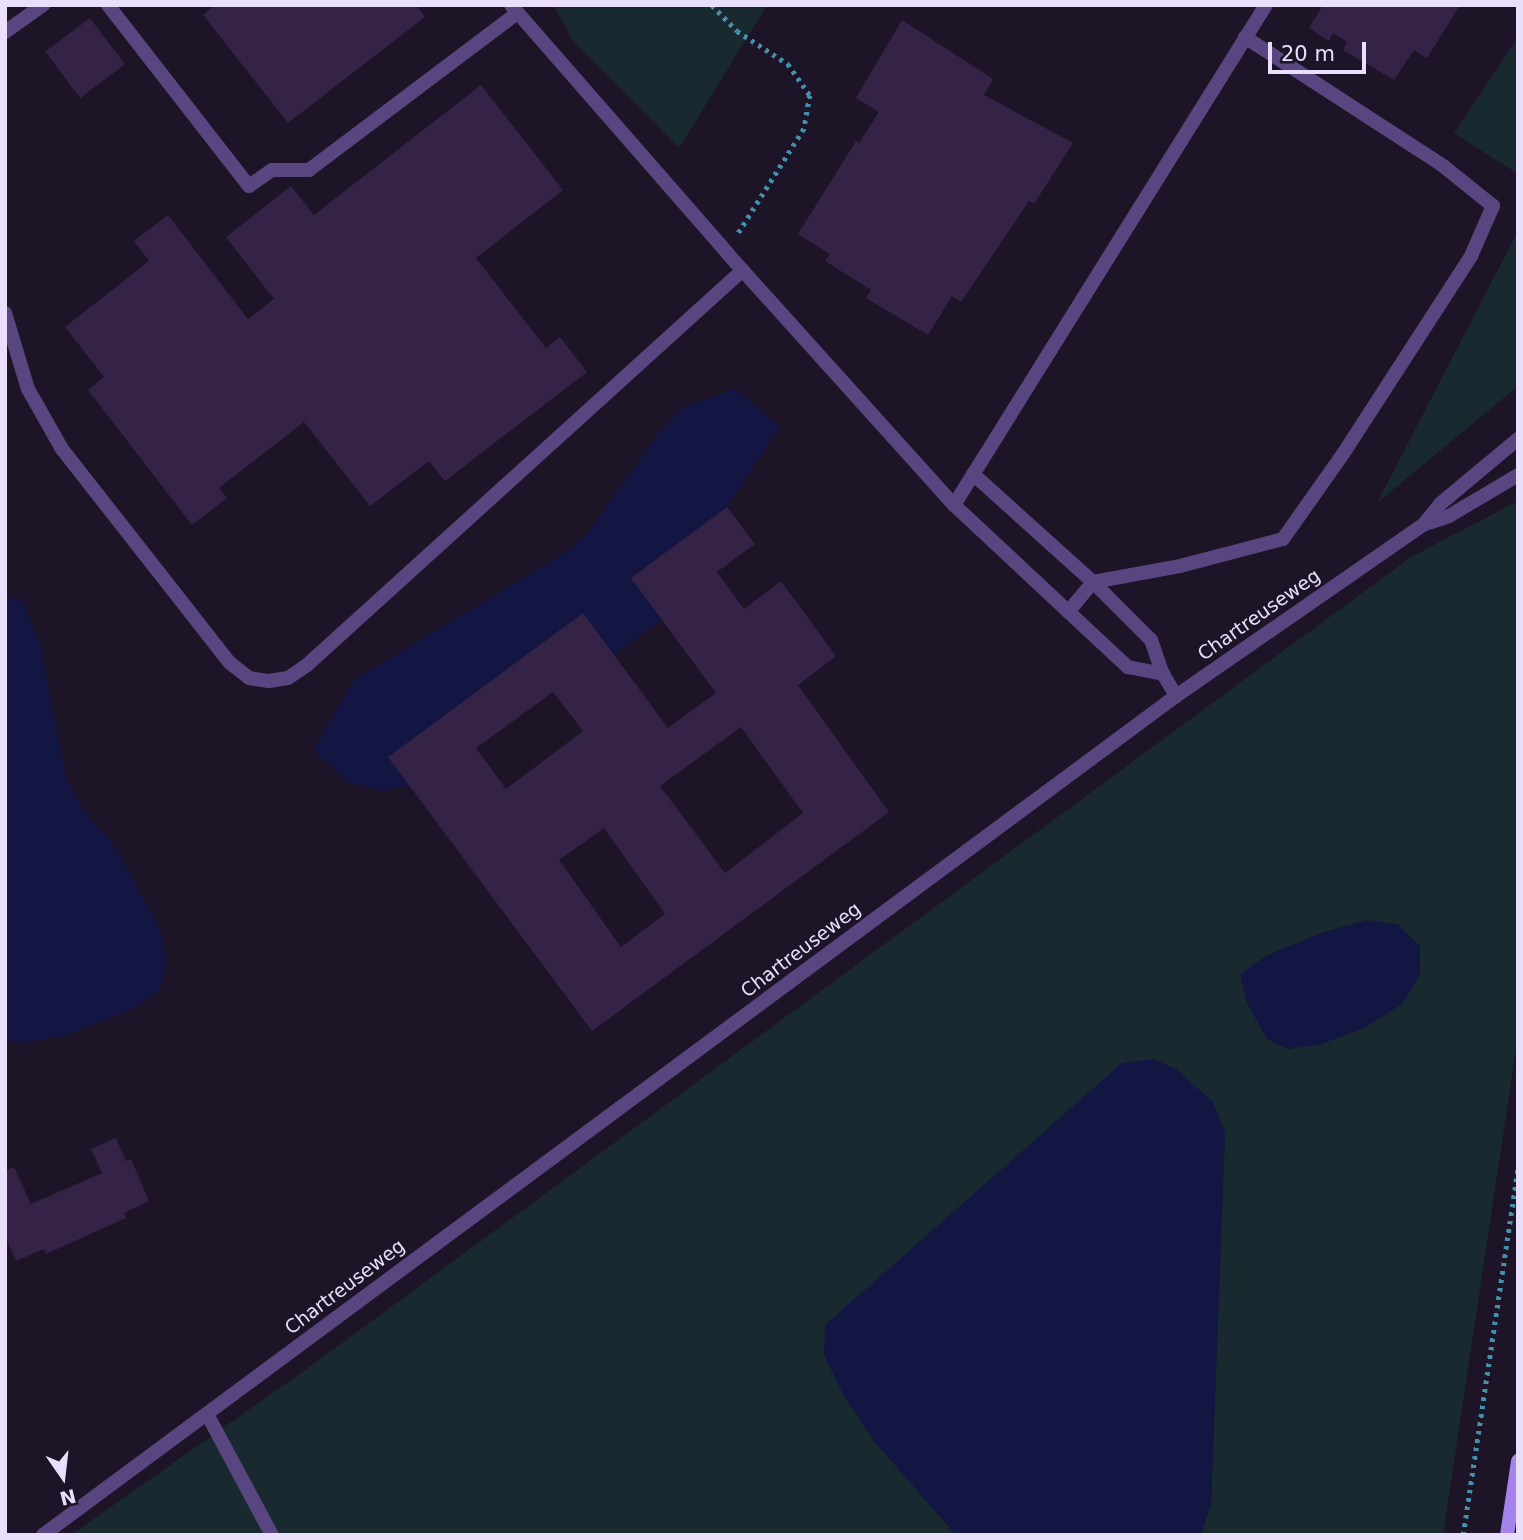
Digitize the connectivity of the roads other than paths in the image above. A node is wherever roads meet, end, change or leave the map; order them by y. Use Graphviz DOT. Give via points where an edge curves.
graph roads {
  1 [pos="43,5"];
  2 [pos="108,5"];
  3 [pos="1266,5"];
  4 [pos="514,9"];
  5 [pos="5,32"];
  6 [pos="1245,37"];
  7 [pos="743,270"];
  8 [pos="5,313"];
  9 [pos="1518,439"];
  10 [pos="973,474"];
  11 [pos="1518,475"];
  12 [pos="954,505"];
  13 [pos="1424,524"];
  14 [pos="1093,582"];
  15 [pos="1068,612"];
  16 [pos="1163,674"];
  17 [pos="1176,696"];
  18 [pos="206,1414"];
  19 [pos="1518,1461"];
  20 [pos="43,1535"];
  21 [pos="272,1535"];
  22 [pos="1507,1535"];
  1 -- 5 [label="street"];
  2 -- 4 [label="street" via="249,186 272,170 309,170"];
  3 -- 6 [label="street"];
  4 -- 7 [label="street"];
  6 -- 10 [label="street"];
  6 -- 14 [label="street" via="1442,165 1493,205 1471,256 1283,539 1180,566"];
  7 -- 8 [label="street" via="307,664 288,678 269,681 249,678 230,663 61,449 28,389"];
  7 -- 12 [label="street"];
  9 -- 13 [label="street, Chartreuseweg" via="1440,504"];
  10 -- 12 [label="street"];
  10 -- 14 [label="street"];
  11 -- 13 [label="street, Chartreuseweg" via="1449,516"];
  12 -- 15 [label="street"];
  13 -- 17 [label="street, Chartreuseweg"];
  14 -- 15 [label="street"];
  14 -- 16 [label="street" via="1151,640"];
  15 -- 16 [label="street" via="1128,667"];
  16 -- 17 [label="street"];
  17 -- 18 [label="street, Chartreuseweg"];
  18 -- 20 [label="street, Chartreuseweg"];
  18 -- 21 [label="street"];
  19 -- 22 [label="main road"];
}
